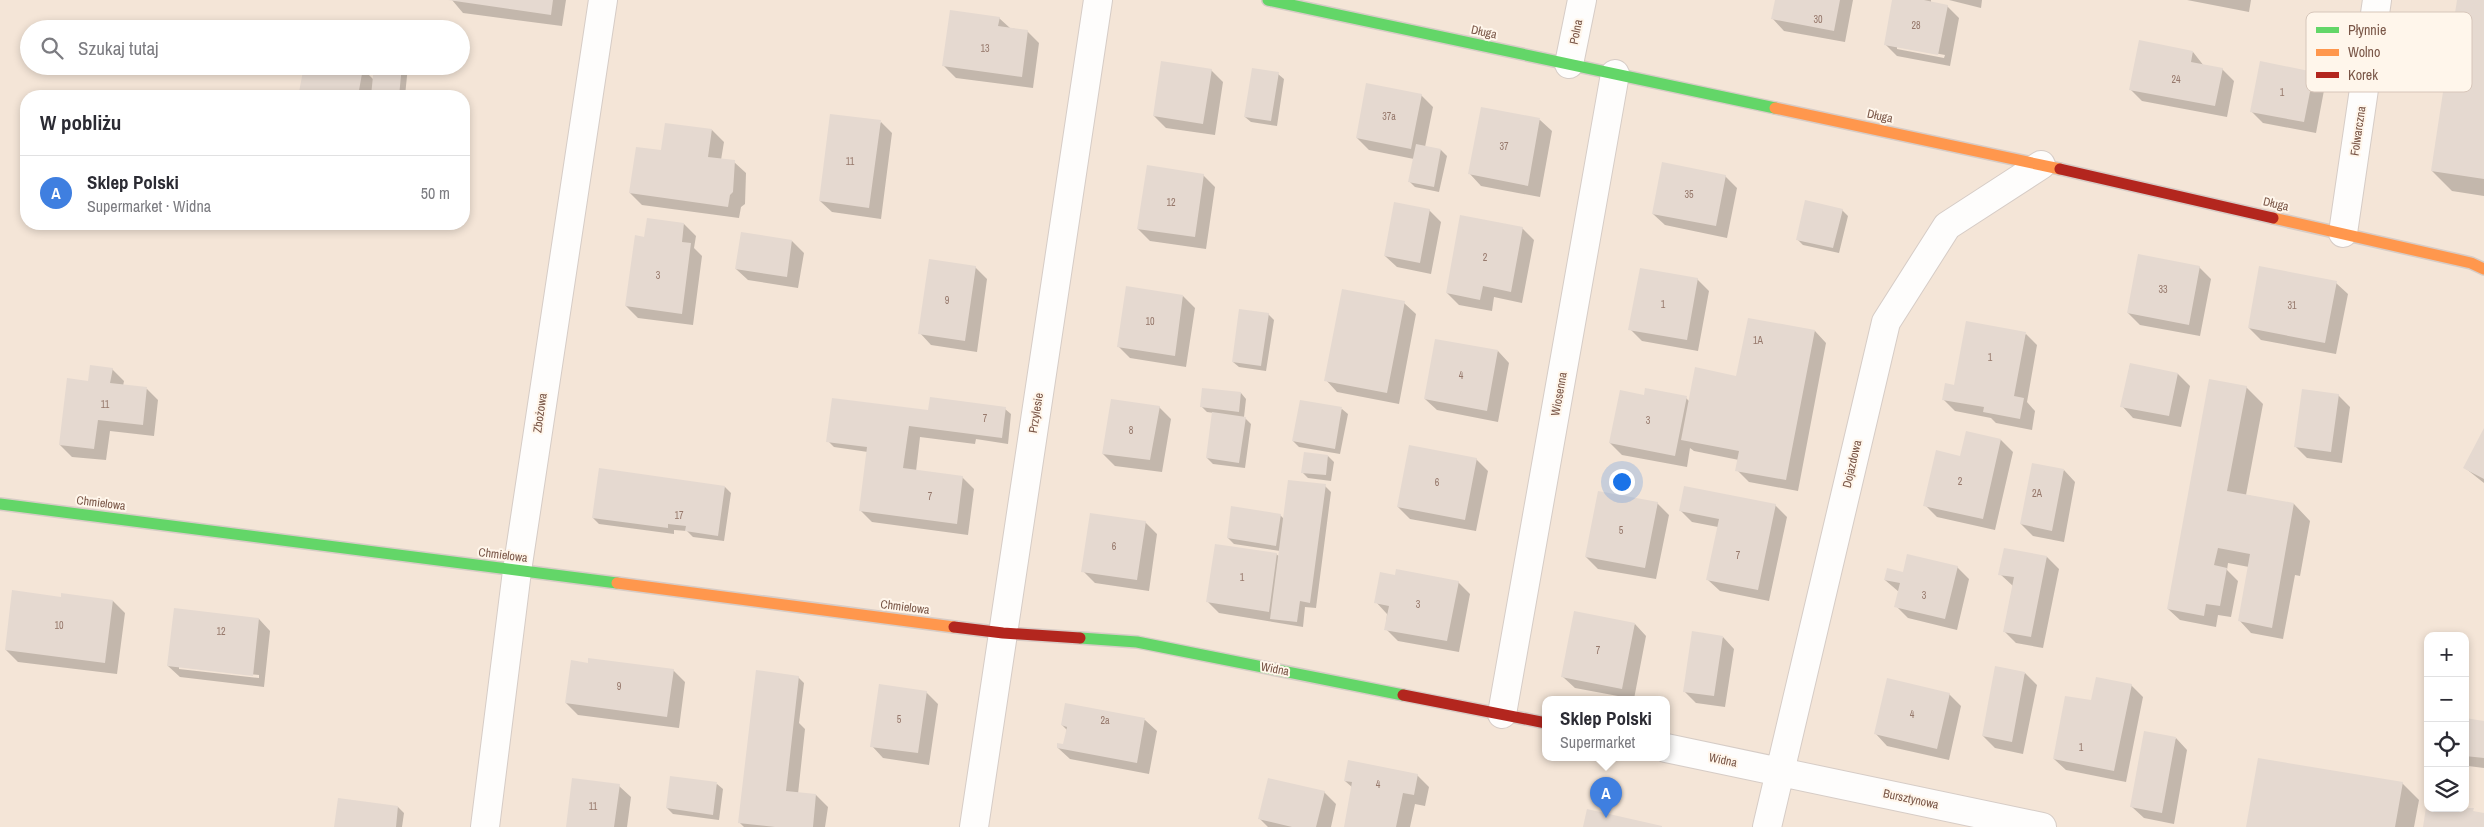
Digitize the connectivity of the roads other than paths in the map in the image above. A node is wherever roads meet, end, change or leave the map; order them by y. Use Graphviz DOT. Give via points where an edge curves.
graph roads {
  1 [pos="603,0"];
  2 [pos="1098,0"];
  3 [pos="1268,0"];
  4 [pos="1582,0"];
  5 [pos="1570,64"];
  6 [pos="1615,74"];
  7 [pos="2364,92"];
  8 [pos="2041,164"];
  9 [pos="2343,233"];
  10 [pos="2484,269"];
  11 [pos="0,504"];
  12 [pos="517,571"];
  13 [pos="1003,633"];
  14 [pos="1502,714"];
  15 [pos="1542,722"];
  16 [pos="1670,749"];
  17 [pos="1780,771"];
  18 [pos="485,827"];
  19 [pos="974,827"];
  20 [pos="1767,827"];
  21 [pos="2042,827"];
  1 -- 12 [label="street, Zbożowa"];
  2 -- 13 [label="street, Przylesie"];
  3 -- 5 [label="street, Długa"];
  4 -- 5 [label="street, Polna"];
  5 -- 6 [label="street, Długa"];
  6 -- 8 [label="street, Długa"];
  6 -- 14 [label="street, Wiosenna"];
  7 -- 9 [label="street, Folwarczna"];
  8 -- 9 [label="street, Długa"];
  8 -- 17 [label="street, Dojazdowa" via="1947,226 1886,322"];
  9 -- 10 [label="street, Długa" via="2471,263"];
  11 -- 12 [label="street, Chmielowa"];
  12 -- 13 [label="street, Chmielowa"];
  12 -- 18 [label="street, Zbożowa"];
  13 -- 14 [label="street, Widna" via="1138,642"];
  13 -- 19 [label="street, Przylesie"];
  14 -- 15 [label="street, Widna"];
  16 -- 17 [label="street, Widna"];
  17 -- 20 [label="street, Dojazdowa"];
  17 -- 21 [label="street, Bursztynowa"];
}
